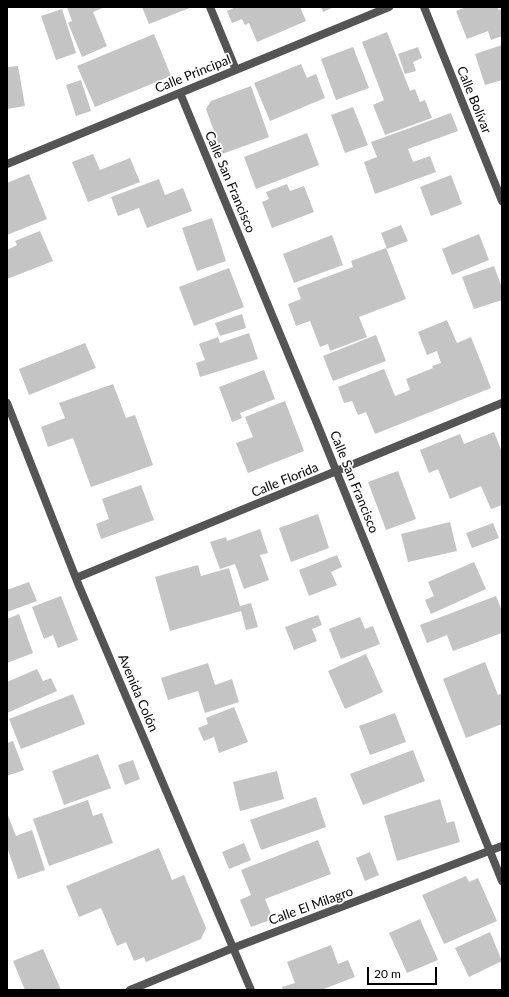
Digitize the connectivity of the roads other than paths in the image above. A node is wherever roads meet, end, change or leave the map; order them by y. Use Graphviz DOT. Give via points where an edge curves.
graph roads {
  1 [pos="210,7"];
  2 [pos="389,7"];
  3 [pos="424,7"];
  4 [pos="236,70"];
  5 [pos="180,93"];
  6 [pos="7,164"];
  7 [pos="502,202"];
  8 [pos="502,403"];
  9 [pos="7,404"];
  10 [pos="336,472"];
  11 [pos="76,578"];
  12 [pos="502,846"];
  13 [pos="490,851"];
  14 [pos="502,881"];
  15 [pos="233,948"];
  16 [pos="130,990"];
  17 [pos="250,990"];
  1 -- 4 [label="street"];
  2 -- 4 [label="street, Calle Principal"];
  3 -- 7 [label="street, Calle Bolívar"];
  4 -- 5 [label="street, Calle Principal"];
  5 -- 6 [label="street, Calle Principal"];
  5 -- 10 [label="street, Calle San Francisco"];
  8 -- 10 [label="street, Calle Florida"];
  9 -- 11 [label="street, Avenida Colón"];
  10 -- 11 [label="street, Calle Florida"];
  10 -- 13 [label="street, Calle San Francisco"];
  11 -- 15 [label="street, Avenida Colón"];
  12 -- 13 [label="street, Calle El Milagro"];
  13 -- 14 [label="street, Calle San Francisco"];
  13 -- 15 [label="street, Calle El Milagro"];
  15 -- 16 [label="street, Calle El Milagro"];
  15 -- 17 [label="street, Avenida Colón"];
}
